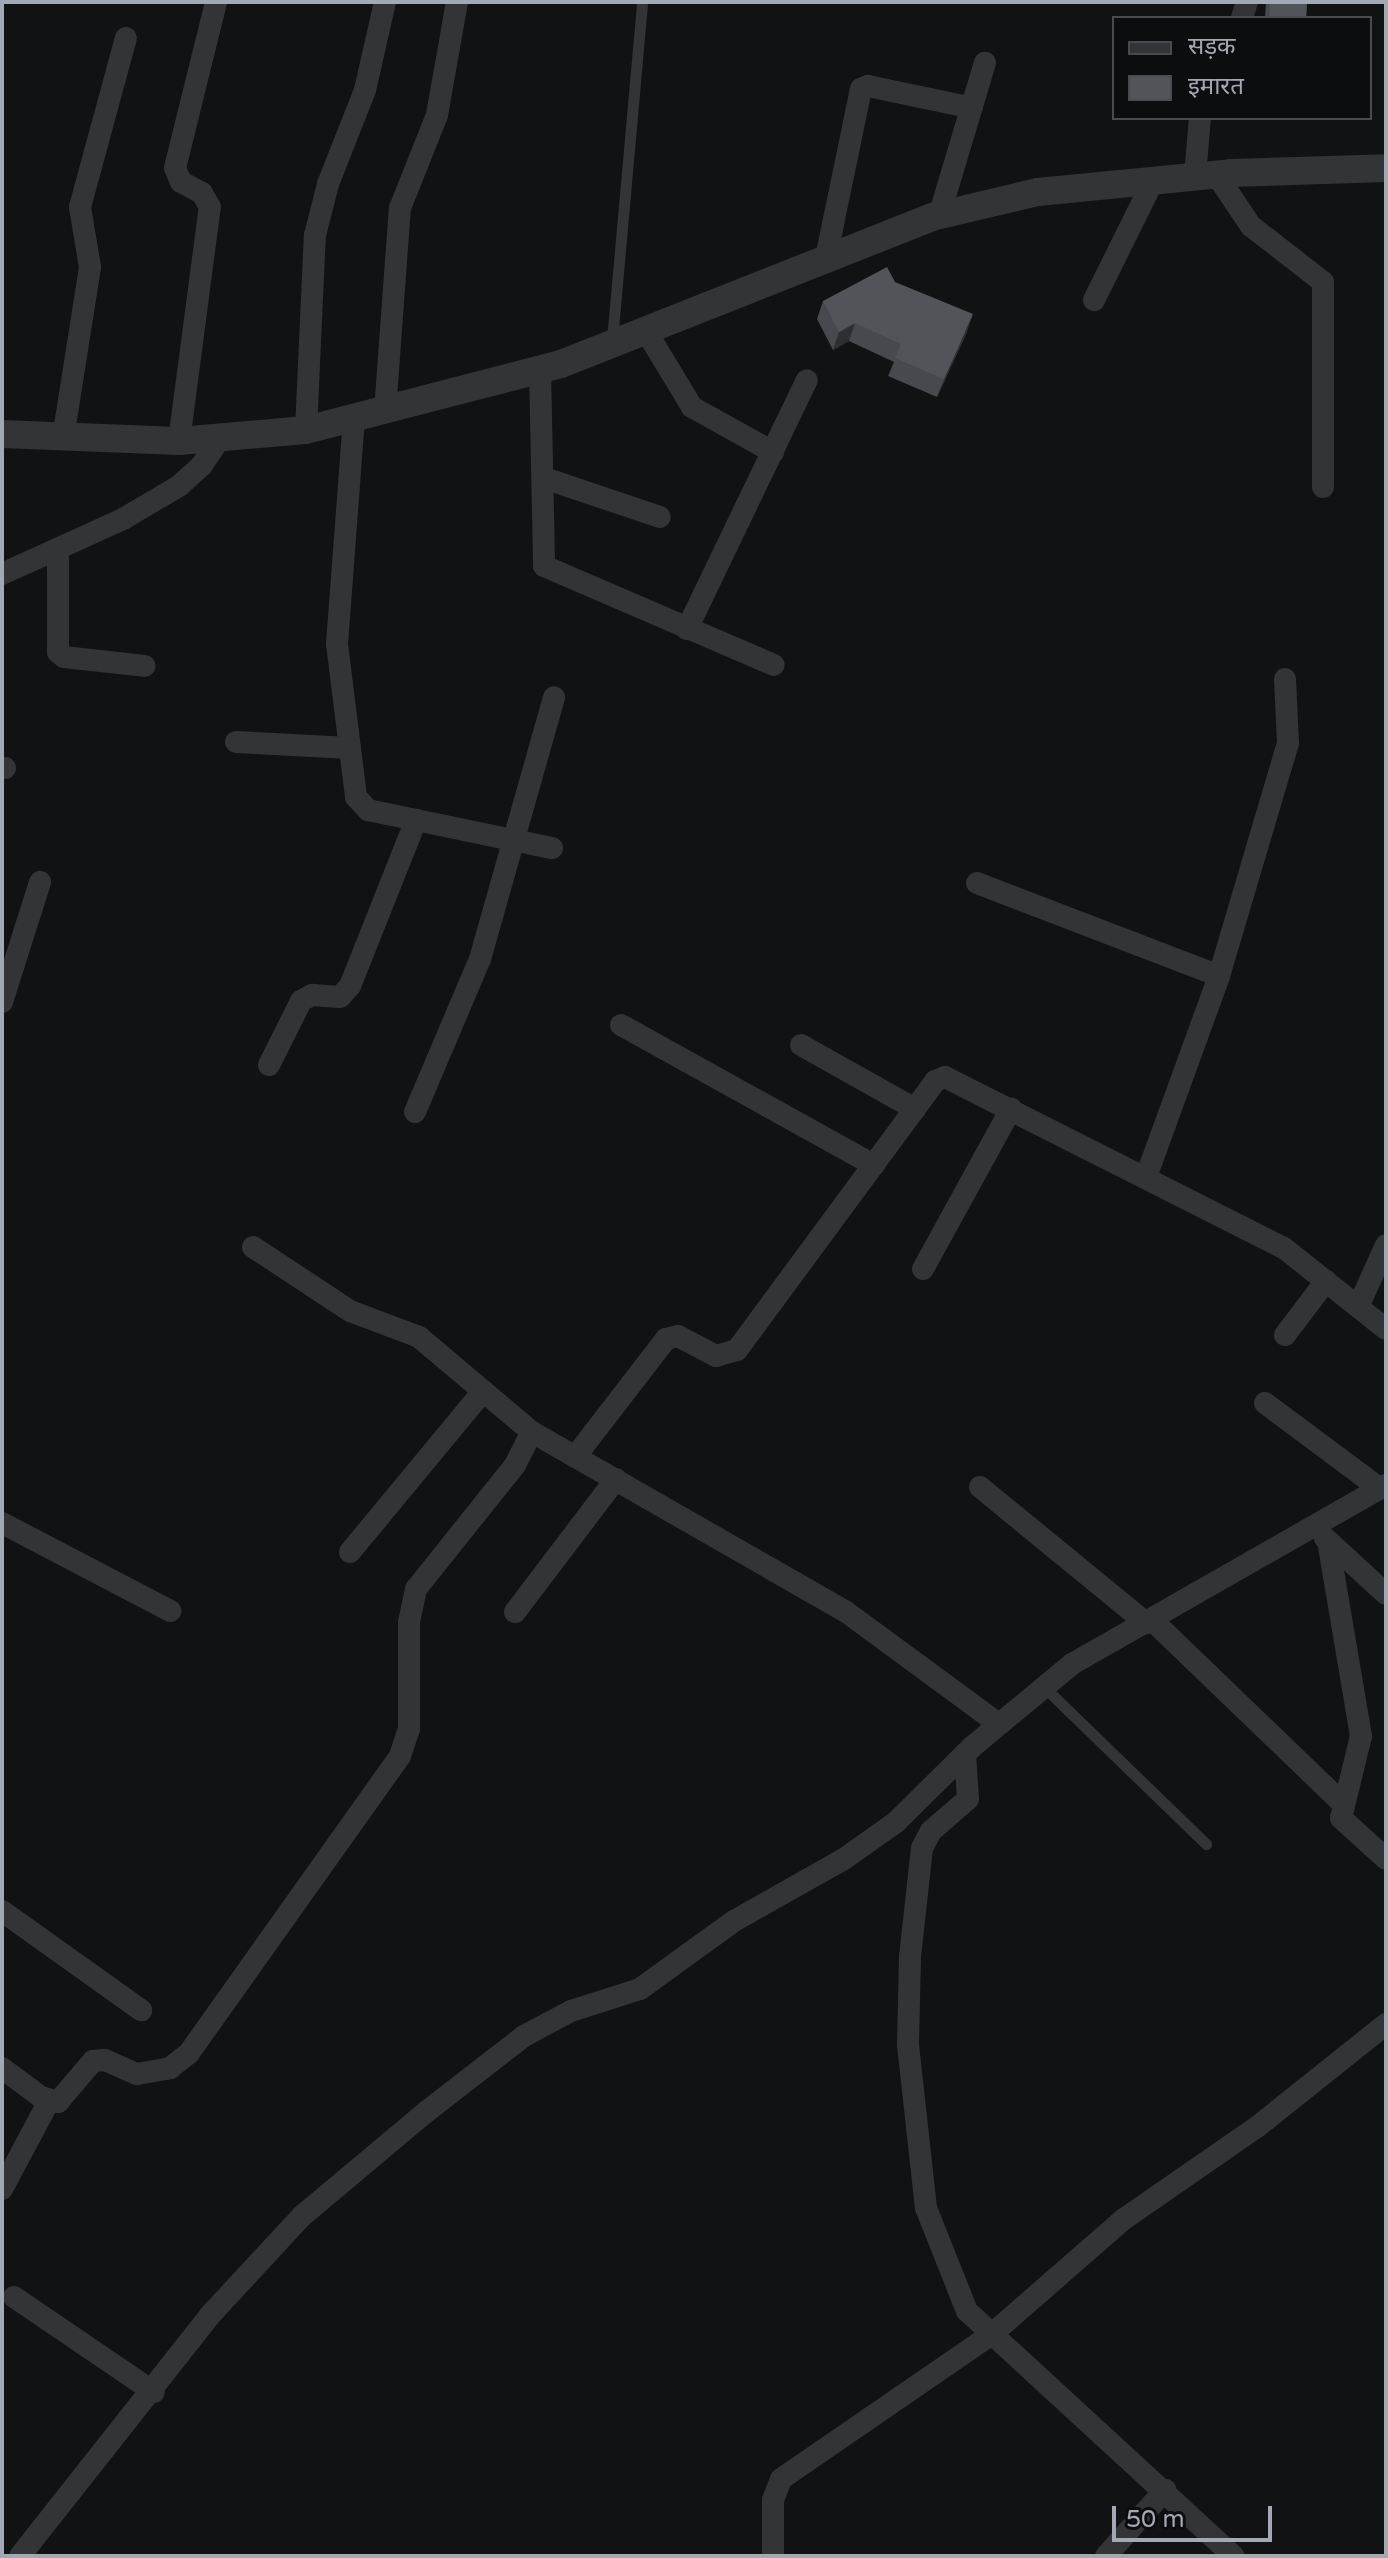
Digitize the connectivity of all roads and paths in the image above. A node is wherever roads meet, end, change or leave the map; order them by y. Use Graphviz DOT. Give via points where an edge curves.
graph roads {
  1 [pos="216,2"];
  2 [pos="385,2"];
  3 [pos="457,2"];
  4 [pos="642,2"];
  5 [pos="126,38"];
  6 [pos="985,63"];
  7 [pos="972,108"];
  8 [pos="1200,120"];
  9 [pos="1386,168"];
  10 [pos="1206,175"];
  11 [pos="1153,181"];
  12 [pos="939,216"];
  13 [pos="826,258"];
  14 [pos="1094,300"];
  15 [pos="646,331"];
  16 [pos="611,344"];
  17 [pos="540,369"];
  18 [pos="807,380"];
  19 [pos="385,411"];
  20 [pos="354,418"];
  21 [pos="306,430"];
  22 [pos="2,434"];
  23 [pos="63,438"];
  24 [pos="220,438"];
  25 [pos="179,441"];
  26 [pos="773,452"];
  27 [pos="544,478"];
  28 [pos="1323,487"];
  29 [pos="660,517"];
  30 [pos="58,549"];
  31 [pos="2,574"];
  32 [pos="687,629"];
  33 [pos="774,665"];
  34 [pos="145,666"];
  35 [pos="1285,679"];
  36 [pos="554,697"];
  37 [pos="236,742"];
  38 [pos="350,748"];
  39 [pos="416,820"];
  40 [pos="514,841"];
  41 [pos="552,848"];
  42 [pos="40,882"];
  43 [pos="977,883"];
  44 [pos="1219,976"];
  45 [pos="2,1002"];
  46 [pos="621,1025"];
  47 [pos="801,1045"];
  48 [pos="269,1065"];
  49 [pos="915,1109"];
  50 [pos="1011,1109"];
  51 [pos="415,1112"];
  52 [pos="874,1165"];
  53 [pos="1146,1177"];
  54 [pos="1386,1245"];
  55 [pos="253,1247"];
  56 [pos="923,1269"];
  57 [pos="1326,1281"];
  58 [pos="1358,1307"];
  59 [pos="1386,1329"];
  60 [pos="1285,1335"];
  61 [pos="483,1391"];
  62 [pos="1265,1403"];
  63 [pos="532,1432"];
  64 [pos="575,1457"];
  65 [pos="616,1479"];
  66 [pos="980,1487"];
  67 [pos="1383,1487"];
  68 [pos="2,1523"];
  69 [pos="1321,1532"];
  70 [pos="350,1552"];
  71 [pos="1386,1594"];
  72 [pos="170,1611"];
  73 [pos="515,1612"];
  74 [pos="1149,1621"];
  75 [pos="1044,1687"];
  76 [pos="999,1724"];
  77 [pos="965,1754"];
  78 [pos="1342,1803"];
  79 [pos="1206,1844"];
  80 [pos="1386,1859"];
  81 [pos="2,1911"];
  82 [pos="141,2010"];
  83 [pos="1386,2024"];
  84 [pos="2,2068"];
  85 [pos="49,2101"];
  86 [pos="2,2189"];
  87 [pos="14,2297"];
  88 [pos="992,2334"];
  89 [pos="154,2392"];
  90 [pos="1165,2490"];
  91 [pos="20,2556"];
  92 [pos="773,2556"];
  93 [pos="1106,2556"];
  94 [pos="1233,2556"];
  1 -- 25 [label="street" via="175,168 181,182 202,193 210,207"];
  2 -- 21 [label="street" via="365,90 328,184 315,235"];
  3 -- 19 [label="street" via="437,115 400,208"];
  4 -- 16 [label="lane"];
  5 -- 23 [label="street" via="80,207 90,267"];
  6 -- 7 [label="street"];
  7 -- 12 [label="street"];
  7 -- 13 [label="street" via="868,86 861,89"];
  8 -- 10 [label="street"];
  9 -- 10 [label="street"];
  10 -- 11 [label="street"];
  10 -- 28 [label="street" via="1251,226 1323,282"];
  11 -- 12 [label="street" via="1038,192"];
  11 -- 14 [label="street"];
  12 -- 13 [label="street"];
  13 -- 15 [label="street"];
  15 -- 16 [label="street"];
  15 -- 26 [label="street" via="692,407"];
  16 -- 17 [label="street"];
  17 -- 19 [label="street"];
  17 -- 27 [label="street"];
  18 -- 26 [label="street"];
  19 -- 20 [label="street"];
  20 -- 21 [label="street"];
  20 -- 38 [label="street" via="337,625"];
  21 -- 24 [label="street"];
  22 -- 23 [label="street"];
  23 -- 25 [label="street"];
  24 -- 25 [label="street"];
  24 -- 30 [label="street" via="179,486"];
  26 -- 32 [label="street"];
  27 -- 29 [label="street"];
  27 -- 32 [label="street" via="544,566"];
  30 -- 31 [label="street"];
  30 -- 34 [label="street" via="58,652"];
  32 -- 33 [label="street"];
  35 -- 44 [label="street" via="1288,743"];
  36 -- 40 [label="street"];
  37 -- 38 [label="street"];
  38 -- 39 [label="street" via="360,805"];
  39 -- 40 [label="street"];
  39 -- 48 [label="street" via="347,992 301,1001"];
  40 -- 41 [label="street"];
  40 -- 51 [label="street" via="471,984"];
  42 -- 45 [label="street"];
  43 -- 44 [label="street"];
  44 -- 53 [label="street"];
  46 -- 52 [label="street"];
  47 -- 49 [label="street"];
  49 -- 50 [label="street" via="935,1081 945,1077"];
  49 -- 52 [label="street"];
  50 -- 53 [label="street"];
  50 -- 56 [label="street"];
  52 -- 64 [label="street" via="737,1350 716,1356 678,1336 666,1339"];
  53 -- 57 [label="street" via="1284,1248"];
  54 -- 58 [label="street"];
  55 -- 61 [label="street" via="350,1311 419,1337"];
  57 -- 58 [label="street"];
  57 -- 60 [label="street"];
  58 -- 59 [label="street"];
  61 -- 63 [label="street"];
  61 -- 70 [label="street"];
  62 -- 67 [label="street"];
  63 -- 64 [label="street"];
  63 -- 85 [label="street" via="515,1465 416,1589 409,1622 409,1729 400,1756 216,2020 170,2068 132,2074 100,2059 86,2066 64,2099"];
  64 -- 65 [label="street"];
  65 -- 73 [label="street"];
  65 -- 76 [label="street" via="852,1615"];
  66 -- 74 [label="street"];
  67 -- 69 [label="street"];
  68 -- 72 [label="street"];
  69 -- 71 [label="street"];
  69 -- 74 [label="street"];
  69 -- 78 [label="street" via="1361,1736"];
  74 -- 75 [label="street" via="1072,1664"];
  74 -- 78 [label="street"];
  75 -- 76 [label="street"];
  75 -- 79 [label="lane"];
  76 -- 77 [label="street"];
  77 -- 88 [label="street" via="968,1799 931,1831 922,1848 910,1956 908,2045 926,2208 961,2303"];
  77 -- 89 [label="street" via="896,1822 844,1859 734,1921 640,1989 571,2011 524,2036 426,2112 302,2216 213,2312"];
  78 -- 80 [label="street" via="1341,1818"];
  81 -- 82 [label="street"];
  83 -- 88 [label="street" via="1257,2127 1124,2219"];
  84 -- 85 [label="street"];
  85 -- 86 [label="street"];
  87 -- 89 [label="street"];
  88 -- 90 [label="street"];
  88 -- 92 [label="street" via="781,2479 773,2500"];
  89 -- 91 [label="street"];
  90 -- 93 [label="street"];
  90 -- 94 [label="street"];
}
